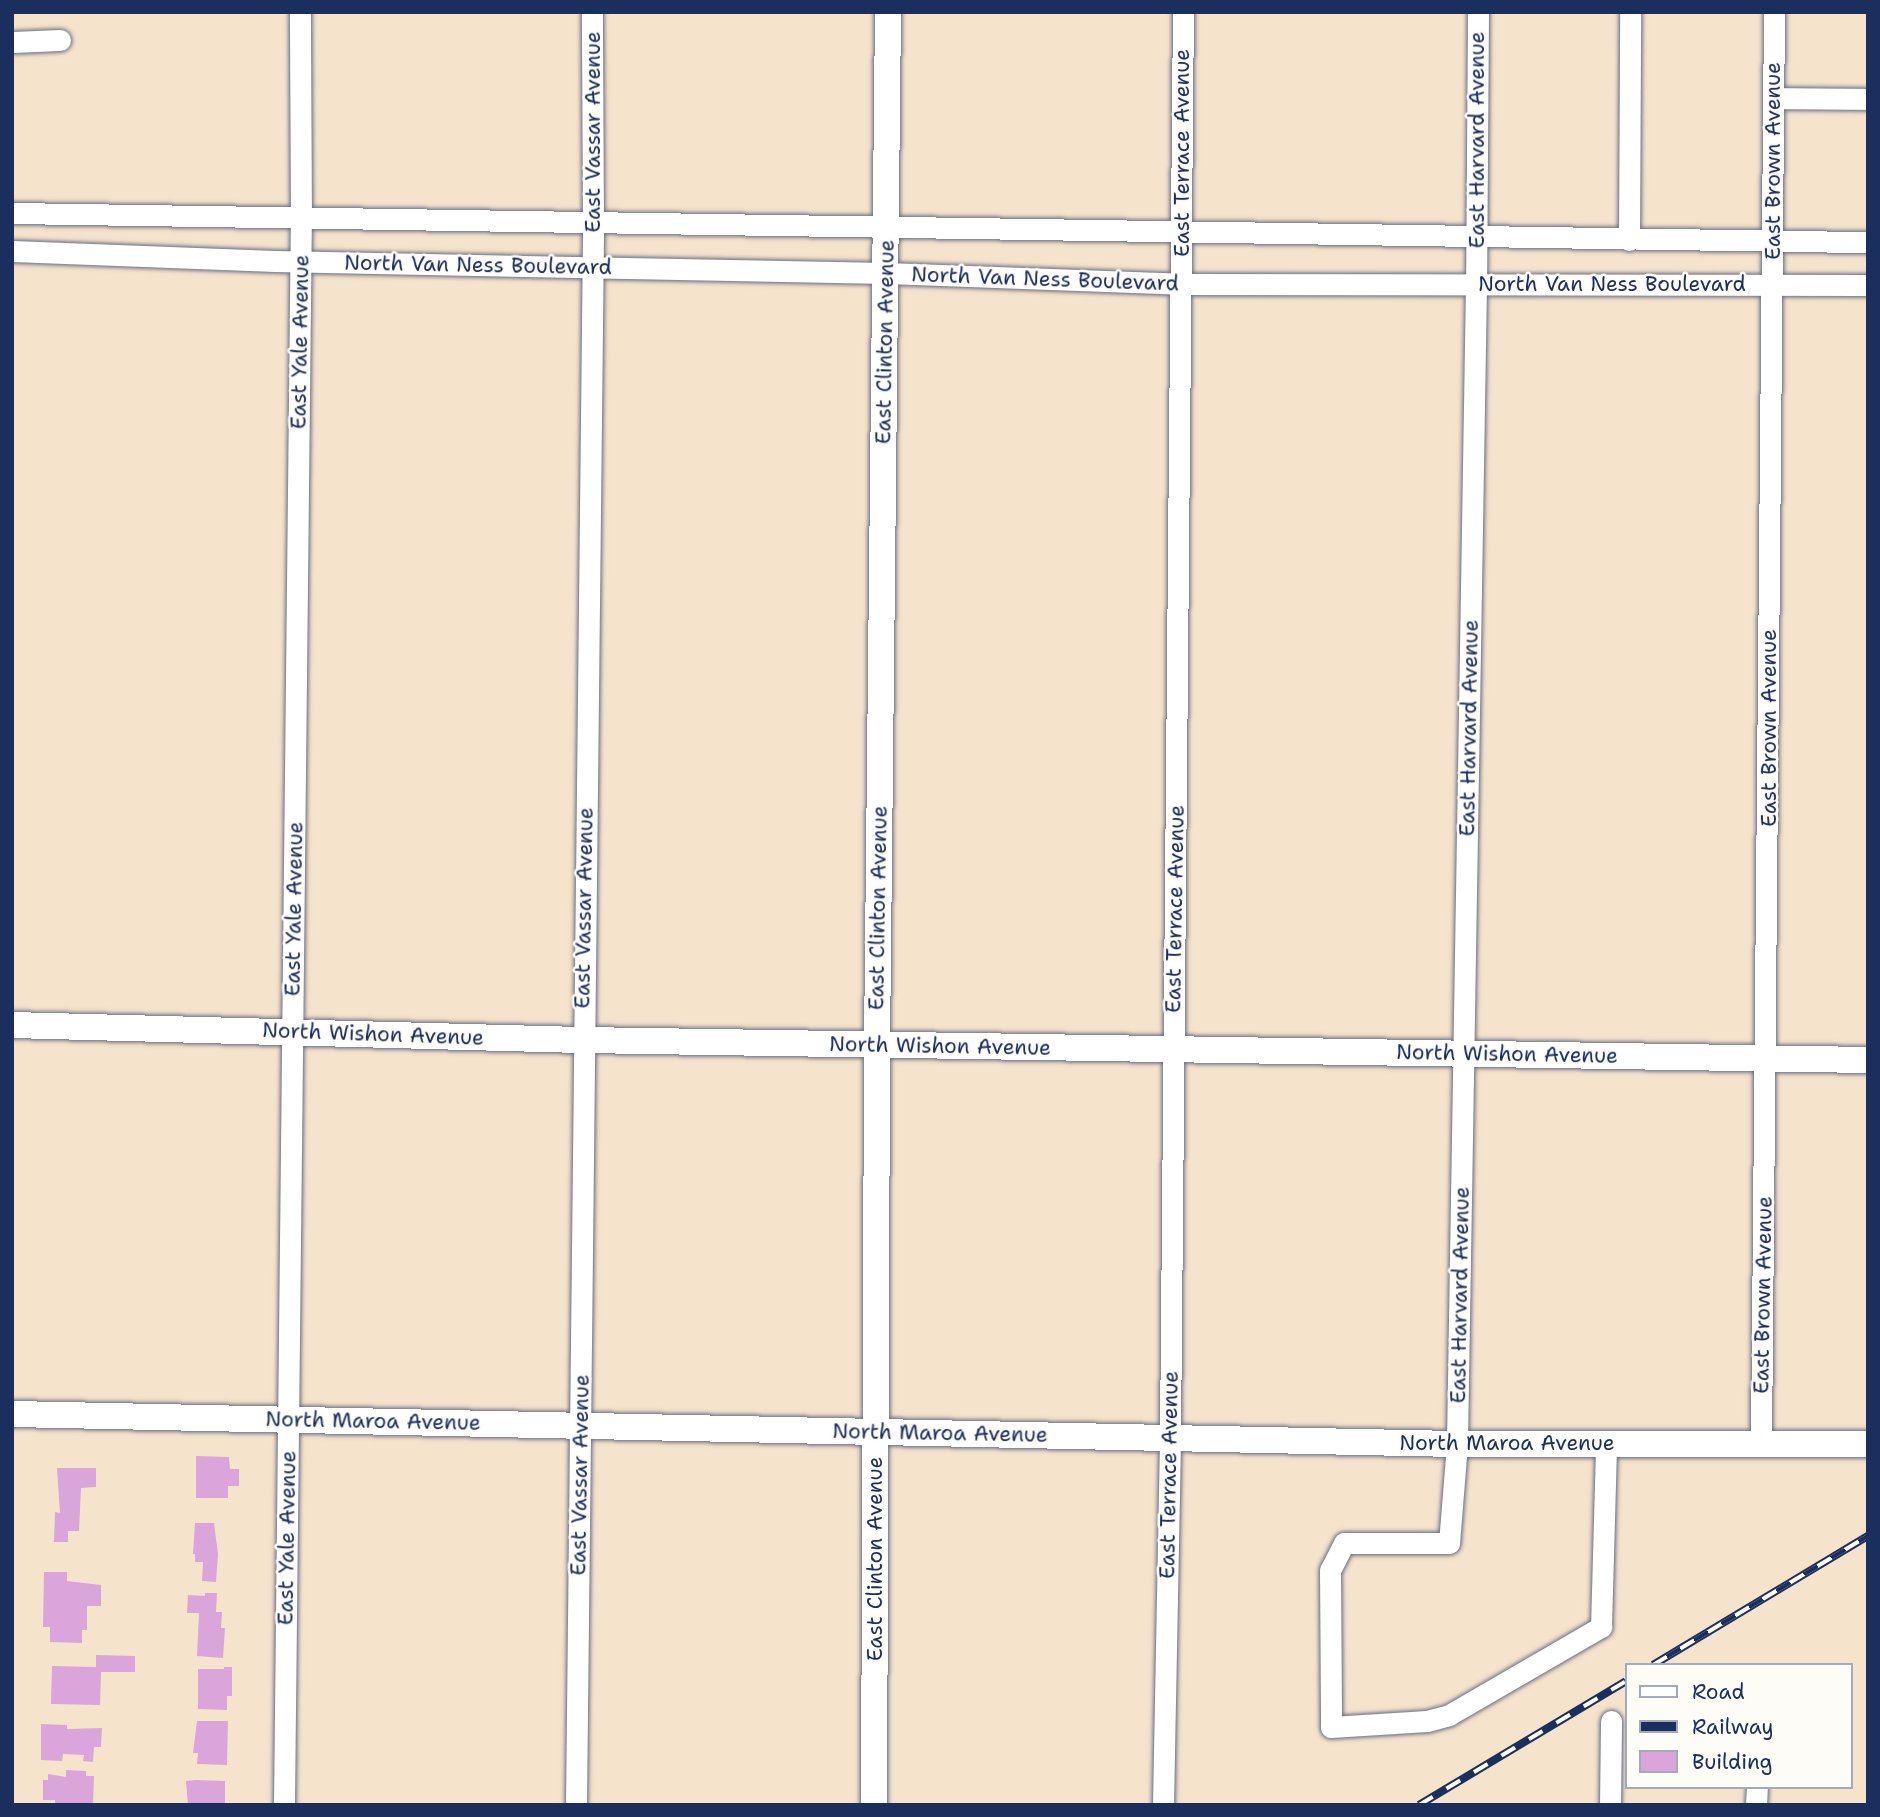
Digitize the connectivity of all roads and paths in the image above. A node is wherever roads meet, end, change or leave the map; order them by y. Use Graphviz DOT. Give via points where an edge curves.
graph roads {
  1 [pos="300,12"];
  2 [pos="592,12"];
  3 [pos="888,12"];
  4 [pos="1182,12"];
  5 [pos="1478,12"];
  6 [pos="1630,12"];
  7 [pos="1774,12"];
  8 [pos="60,40"];
  9 [pos="12,42"];
  10 [pos="1773,98"];
  11 [pos="1868,99"];
  12 [pos="12,213"];
  13 [pos="301,219"];
  14 [pos="593,224"];
  15 [pos="887,228"];
  16 [pos="1181,231"];
  17 [pos="1476,237"];
  18 [pos="1629,240"];
  19 [pos="1773,240"];
  20 [pos="1868,242"];
  21 [pos="12,251"];
  22 [pos="300,262"];
  23 [pos="593,266"];
  24 [pos="886,273"];
  25 [pos="1181,284"];
  26 [pos="1476,284"];
  27 [pos="1772,284"];
  28 [pos="1868,285"];
  29 [pos="12,1025"];
  30 [pos="293,1032"];
  31 [pos="582,1040"];
  32 [pos="877,1044"];
  33 [pos="1174,1049"];
  34 [pos="1464,1053"];
  35 [pos="1766,1059"];
  36 [pos="1868,1060"];
  37 [pos="12,1414"];
  38 [pos="289,1420"];
  39 [pos="581,1425"];
  40 [pos="875,1432"];
  41 [pos="1170,1437"];
  42 [pos="1761,1443"];
  43 [pos="1457,1444"];
  44 [pos="1606,1444"];
  45 [pos="1868,1444"];
  46 [pos="1611,1721"];
  47 [pos="284,1805"];
  48 [pos="576,1805"];
  49 [pos="874,1805"];
  50 [pos="1163,1805"];
  51 [pos="1610,1805"];
  1 -- 13 [label="street, East Yale Avenue"];
  2 -- 14 [label="street, East Vassar Avenue"];
  3 -- 15 [label="main road, East Clinton Avenue"];
  4 -- 16 [label="street, East Terrace Avenue"];
  5 -- 17 [label="street, East Harvard Avenue"];
  6 -- 18 [label="street"];
  7 -- 10 [label="street, East Brown Avenue"];
  8 -- 9 [label="street"];
  10 -- 11 [label="street"];
  10 -- 19 [label="street, East Brown Avenue"];
  12 -- 13 [label="street, North Van Ness Boulevard"];
  13 -- 14 [label="street, North Van Ness Boulevard"];
  13 -- 22 [label="street, East Yale Avenue"];
  14 -- 15 [label="street, North Van Ness Boulevard"];
  14 -- 23 [label="street, East Vassar Avenue"];
  15 -- 16 [label="street, North Van Ness Boulevard"];
  15 -- 24 [label="main road, East Clinton Avenue"];
  16 -- 17 [label="street, North Van Ness Boulevard"];
  16 -- 25 [label="street, East Terrace Avenue"];
  17 -- 18 [label="street, North Van Ness Boulevard"];
  17 -- 26 [label="street, East Harvard Avenue"];
  18 -- 19 [label="street, North Van Ness Boulevard"];
  19 -- 20 [label="street, North Van Ness Boulevard"];
  19 -- 27 [label="street, East Brown Avenue"];
  21 -- 22 [label="street, North Van Ness Boulevard"];
  22 -- 23 [label="street, North Van Ness Boulevard"];
  22 -- 30 [label="street, East Yale Avenue"];
  23 -- 24 [label="street, North Van Ness Boulevard"];
  23 -- 31 [label="street, East Vassar Avenue"];
  24 -- 25 [label="street, North Van Ness Boulevard"];
  24 -- 32 [label="main road, East Clinton Avenue"];
  25 -- 26 [label="street, North Van Ness Boulevard"];
  25 -- 33 [label="street, East Terrace Avenue"];
  26 -- 27 [label="street, North Van Ness Boulevard"];
  26 -- 34 [label="street, East Harvard Avenue"];
  27 -- 28 [label="street, North Van Ness Boulevard"];
  27 -- 35 [label="street, East Brown Avenue"];
  29 -- 30 [label="main road, North Wishon Avenue"];
  30 -- 31 [label="main road, North Wishon Avenue"];
  30 -- 38 [label="street, East Yale Avenue"];
  31 -- 32 [label="main road, North Wishon Avenue"];
  31 -- 39 [label="street, East Vassar Avenue"];
  32 -- 33 [label="main road, North Wishon Avenue"];
  32 -- 40 [label="main road, East Clinton Avenue"];
  33 -- 34 [label="main road, North Wishon Avenue"];
  33 -- 41 [label="street, East Terrace Avenue"];
  34 -- 35 [label="main road, North Wishon Avenue"];
  34 -- 43 [label="street, East Harvard Avenue"];
  35 -- 36 [label="main road, North Wishon Avenue"];
  35 -- 42 [label="street, East Brown Avenue"];
  37 -- 38 [label="main road, North Maroa Avenue"];
  38 -- 39 [label="main road, North Maroa Avenue"];
  38 -- 47 [label="street, East Yale Avenue"];
  39 -- 40 [label="main road, North Maroa Avenue"];
  39 -- 48 [label="street, East Vassar Avenue"];
  40 -- 41 [label="main road, North Maroa Avenue"];
  40 -- 49 [label="main road, East Clinton Avenue"];
  41 -- 43 [label="main road, North Maroa Avenue"];
  41 -- 50 [label="street, East Terrace Avenue"];
  42 -- 44 [label="main road, North Maroa Avenue"];
  42 -- 45 [label="main road, North Maroa Avenue"];
  43 -- 44 [label="main road, North Maroa Avenue"];
  43 -- 44 [label="street, East Harvard Avenue" via="1449,1543 1344,1543 1331,1570 1331,1727 1427,1721 1449,1715 1601,1627"];
  46 -- 51 [label="street"];
}
